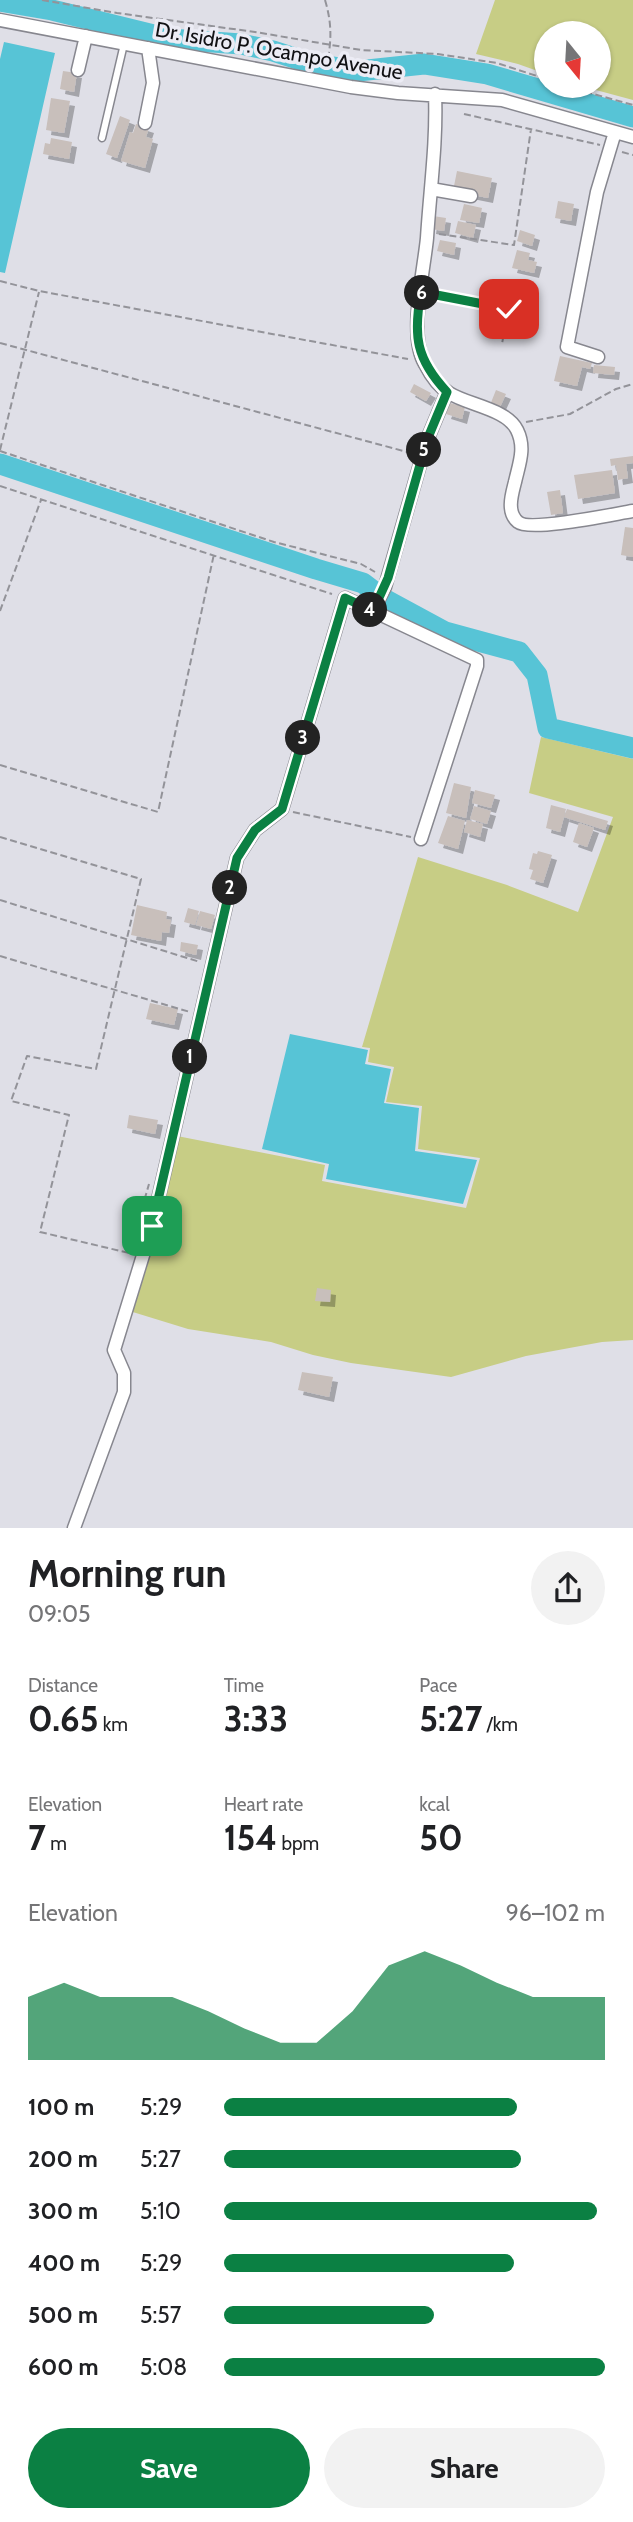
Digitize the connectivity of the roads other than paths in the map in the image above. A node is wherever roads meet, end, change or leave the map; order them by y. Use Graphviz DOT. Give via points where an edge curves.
graph roads {
  1 [pos="0,20"];
  2 [pos="86,36"];
  3 [pos="124,44"];
  4 [pos="148,48"];
  5 [pos="78,70"];
  6 [pos="435,94"];
  7 [pos="145,122"];
  8 [pos="615,132"];
  9 [pos="633,137"];
  10 [pos="102,138"];
  11 [pos="431,189"];
  12 [pos="471,196"];
  13 [pos="598,357"];
  14 [pos="447,392"];
  15 [pos="633,511"];
  16 [pos="375,609"];
  17 [pos="421,839"];
  18 [pos="74,1528"];
  1 -- 2 [label="street, Dr. Isidro P. Ocampo Avenue"];
  2 -- 3 [label="street, Dr. Isidro P. Ocampo Avenue"];
  2 -- 5 [label="street"];
  3 -- 4 [label="street, Dr. Isidro P. Ocampo Avenue"];
  3 -- 10 [label="lane"];
  4 -- 6 [label="street, Dr. Isidro P. Ocampo Avenue" via="351,87"];
  4 -- 7 [label="street" via="153,83"];
  6 -- 8 [label="street, Dr. Isidro P. Ocampo Avenue" via="502,100"];
  6 -- 11 [label="street"];
  8 -- 9 [label="street, Dr. Isidro P. Ocampo Avenue"];
  8 -- 13 [label="street" via="597,192 567,347"];
  11 -- 12 [label="street"];
  11 -- 14 [label="street" via="418,339 423,362"];
  14 -- 15 [label="street" via="508,417 513,424 522,452 510,500 512,513 524,526"];
  14 -- 16 [label="street" via="422,456 387,582"];
  16 -- 17 [label="street" via="477,660"];
  16 -- 18 [label="street" via="345,598 282,809 255,830 237,858 152,1226 114,1350 124,1373 124,1392"];
}
